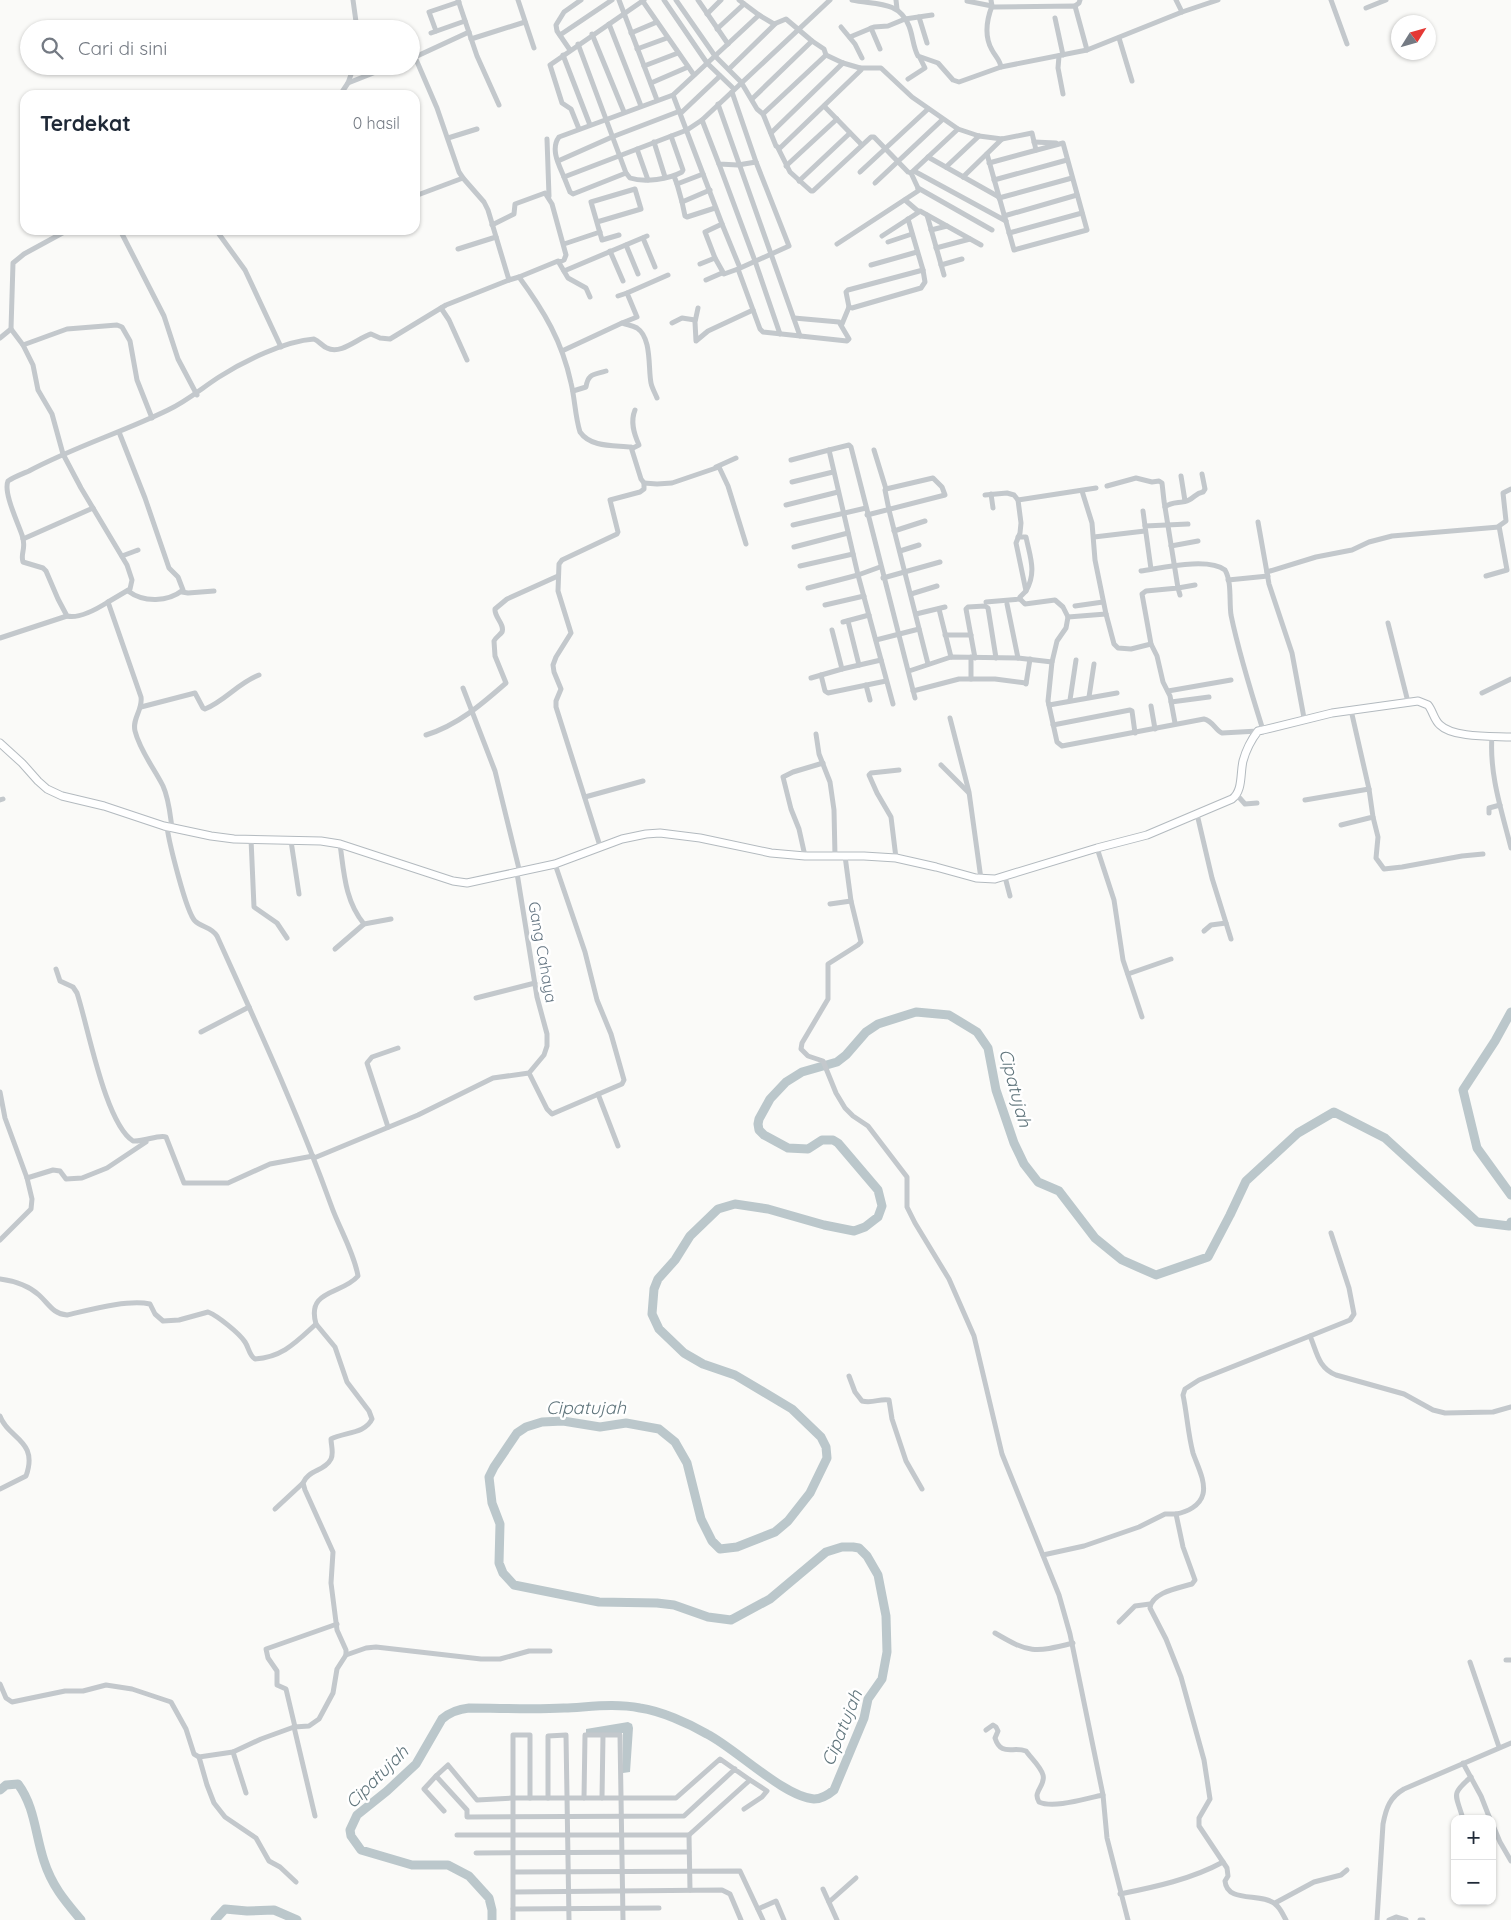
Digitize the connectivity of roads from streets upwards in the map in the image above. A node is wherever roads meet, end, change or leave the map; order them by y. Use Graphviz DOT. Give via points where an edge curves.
graph roads {
  1 [pos="354,0"];
  2 [pos="518,0"];
  3 [pos="581,0"];
  4 [pos="612,0"];
  5 [pos="619,0"];
  6 [pos="643,0"];
  7 [pos="664,0"];
  8 [pos="676,0"];
  9 [pos="698,0"];
  10 [pos="721,0"];
  11 [pos="739,0"];
  12 [pos="830,0"];
  13 [pos="852,0"];
  14 [pos="896,0"];
  15 [pos="1080,0"];
  16 [pos="1176,0"];
  17 [pos="1218,0"];
  18 [pos="1331,0"];
  19 [pos="1386,0"];
  20 [pos="459,1"];
  21 [pos="967,1"];
  22 [pos="992,3"];
  23 [pos="1013,3"];
  24 [pos="1036,3"];
  25 [pos="1057,3"];
  26 [pos="744,4"];
  27 [pos="1075,6"];
  28 [pos="1366,8"];
  29 [pos="897,9"];
  30 [pos="1182,12"];
  31 [pos="625,13"];
  32 [pos="707,14"];
  33 [pos="759,15"];
  34 [pos="932,15"];
  35 [pos="919,17"];
  36 [pos="905,18"];
  37 [pos="1055,18"];
  38 [pos="356,20"];
  39 [pos="465,21"];
  40 [pos="525,22"];
  41 [pos="657,22"];
  42 [pos="609,24"];
  43 [pos="775,24"];
  44 [pos="841,27"];
  45 [pos="871,28"];
  46 [pos="717,29"];
  47 [pos="797,29"];
  48 [pos="469,32"];
  49 [pos="630,33"];
  50 [pos="592,34"];
  51 [pos="560,35"];
  52 [pos="850,37"];
  53 [pos="667,38"];
  54 [pos="1119,38"];
  55 [pos="471,39"];
  56 [pos="812,41"];
  57 [pos="928,43"];
  58 [pos="578,44"];
  59 [pos="728,44"];
  60 [pos="1346,44"];
  61 [pos="534,48"];
  62 [pos="637,49"];
  63 [pos="880,49"];
  64 [pos="570,50"];
  65 [pos="1087,50"];
  66 [pos="678,53"];
  67 [pos="420,55"];
  68 [pos="563,55"];
  69 [pos="826,55"];
  70 [pos="714,56"];
  71 [pos="1061,56"];
  72 [pos="862,58"];
  73 [pos="920,58"];
  74 [pos="708,62"];
  75 [pos="843,63"];
  76 [pos="644,66"];
  77 [pos="688,67"];
  78 [pos="1001,67"];
  79 [pos="860,68"];
  80 [pos="728,70"];
  81 [pos="420,72"];
  82 [pos="351,75"];
  83 [pos="368,75"];
  84 [pos="694,75"];
  85 [pos="720,76"];
  86 [pos="908,79"];
  87 [pos="1132,81"];
  88 [pos="741,82"];
  89 [pos="348,83"];
  90 [pos="651,83"];
  91 [pos="344,90"];
  92 [pos="733,90"];
  93 [pos="1064,94"];
  94 [pos="674,95"];
  95 [pos="752,99"];
  96 [pos="657,100"];
  97 [pos="718,104"];
  98 [pos="499,106"];
  99 [pos="641,106"];
  100 [pos="824,106"];
  101 [pos="928,109"];
  102 [pos="624,112"];
  103 [pos="681,112"];
  104 [pos="763,114"];
  105 [pos="607,119"];
  106 [pos="837,119"];
  107 [pos="702,120"];
  108 [pos="942,120"];
  109 [pos="590,125"];
  110 [pos="578,129"];
  111 [pos="958,129"];
  112 [pos="477,130"];
  113 [pos="687,130"];
  114 [pos="770,132"];
  115 [pos="850,133"];
  116 [pos="671,136"];
  117 [pos="979,136"];
  118 [pos="612,137"];
  119 [pos="448,138"];
  120 [pos="547,139"];
  121 [pos="1002,139"];
  122 [pos="654,142"];
  123 [pos="1034,142"];
  124 [pos="1063,142"];
  125 [pos="862,145"];
  126 [pos="778,148"];
  127 [pos="885,148"];
  128 [pos="637,149"];
  129 [pos="1036,150"];
  130 [pos="987,154"];
  131 [pos="620,155"];
  132 [pos="928,158"];
  133 [pos="1068,160"];
  134 [pos="558,161"];
  135 [pos="756,162"];
  136 [pos="898,162"];
  137 [pos="989,163"];
  138 [pos="719,164"];
  139 [pos="738,165"];
  140 [pos="786,166"];
  141 [pos="946,167"];
  142 [pos="860,172"];
  143 [pos="626,173"];
  144 [pos="703,174"];
  145 [pos="913,174"];
  146 [pos="674,176"];
  147 [pos="564,177"];
  148 [pos="665,177"];
  149 [pos="963,177"];
  150 [pos="463,178"];
  151 [pos="1072,178"];
  152 [pos="648,180"];
  153 [pos="994,180"];
  154 [pos="799,181"];
  155 [pos="875,183"];
  156 [pos="677,184"];
  157 [pos="917,186"];
  158 [pos="710,190"];
  159 [pos="420,194"];
  160 [pos="1077,195"];
  161 [pos="549,197"];
  162 [pos="999,197"];
  163 [pos="905,200"];
  164 [pos="682,202"];
  165 [pos="716,208"];
  166 [pos="920,211"];
  167 [pos="1082,213"];
  168 [pos="928,215"];
  169 [pos="908,219"];
  170 [pos="1005,219"];
  171 [pos="597,222"];
  172 [pos="722,224"];
  173 [pos="492,225"];
  174 [pos="947,226"];
  175 [pos="932,230"];
  176 [pos="992,230"];
  177 [pos="600,232"];
  178 [pos="1009,233"];
  179 [pos="912,234"];
  180 [pos="59,235"];
  181 [pos="123,235"];
  182 [pos="220,235"];
  183 [pos="619,235"];
  184 [pos="882,236"];
  185 [pos="496,237"];
  186 [pos="970,239"];
  187 [pos="888,242"];
  188 [pos="564,244"];
  189 [pos="836,244"];
  190 [pos="626,245"];
  191 [pos="981,245"];
  192 [pos="936,248"];
  193 [pos="458,249"];
  194 [pos="610,251"];
  195 [pos="917,252"];
  196 [pos="772,254"];
  197 [pos="715,258"];
  198 [pos="962,259"];
  199 [pos="755,261"];
  200 [pos="559,262"];
  201 [pos="700,264"];
  202 [pos="871,265"];
  203 [pos="941,265"];
  204 [pos="655,267"];
  205 [pos="739,269"];
  206 [pos="922,270"];
  207 [pos="564,271"];
  208 [pos="722,273"];
  209 [pos="638,274"];
  210 [pos="668,275"];
  211 [pos="944,276"];
  212 [pos="519,277"];
  213 [pos="509,280"];
  214 [pos="706,280"];
  215 [pos="623,281"];
  216 [pos="627,293"];
  217 [pos="618,296"];
  218 [pos="590,297"];
  219 [pos="849,307"];
  220 [pos="441,308"];
  221 [pos="698,308"];
  222 [pos="753,310"];
  223 [pos="794,318"];
  224 [pos="695,320"];
  225 [pos="672,323"];
  226 [pos="622,324"];
  227 [pos="842,324"];
  228 [pos="11,329"];
  229 [pos="780,334"];
  230 [pos="800,336"];
  231 [pos="0,338"];
  232 [pos="23,345"];
  233 [pos="281,347"];
  234 [pos="562,351"];
  235 [pos="467,360"];
  236 [pos="606,371"];
  237 [pos="573,391"];
  238 [pos="197,394"];
  239 [pos="657,398"];
  240 [pos="635,410"];
  241 [pos="152,418"];
  242 [pos="119,432"];
  243 [pos="633,448"];
  244 [pos="829,450"];
  245 [pos="874,450"];
  246 [pos="64,454"];
  247 [pos="736,458"];
  248 [pos="791,460"];
  249 [pos="716,467"];
  250 [pos="833,472"];
  251 [pos="1202,474"];
  252 [pos="1182,476"];
  253 [pos="7,482"];
  254 [pos="792,482"];
  255 [pos="0,483"];
  256 [pos="644,483"];
  257 [pos="1107,486"];
  258 [pos="1096,488"];
  259 [pos="1511,488"];
  260 [pos="886,489"];
  261 [pos="1082,491"];
  262 [pos="838,492"];
  263 [pos="991,494"];
  264 [pos="985,495"];
  265 [pos="1018,500"];
  266 [pos="1185,500"];
  267 [pos="786,506"];
  268 [pos="1165,507"];
  269 [pos="93,508"];
  270 [pos="866,508"];
  271 [pos="993,508"];
  272 [pos="889,510"];
  273 [pos="1143,511"];
  274 [pos="844,512"];
  275 [pos="867,515"];
  276 [pos="925,521"];
  277 [pos="1258,522"];
  278 [pos="1188,524"];
  279 [pos="1168,525"];
  280 [pos="793,526"];
  281 [pos="1500,527"];
  282 [pos="1145,529"];
  283 [pos="894,530"];
  284 [pos="848,533"];
  285 [pos="1018,537"];
  286 [pos="1094,537"];
  287 [pos="24,539"];
  288 [pos="1198,541"];
  289 [pos="746,544"];
  290 [pos="919,545"];
  291 [pos="1171,546"];
  292 [pos="794,547"];
  293 [pos="138,550"];
  294 [pos="1510,550"];
  295 [pos="900,551"];
  296 [pos="1503,552"];
  297 [pos="853,554"];
  298 [pos="122,556"];
  299 [pos="1030,557"];
  300 [pos="1019,559"];
  301 [pos="940,562"];
  302 [pos="800,566"];
  303 [pos="880,567"];
  304 [pos="1174,567"];
  305 [pos="1033,569"];
  306 [pos="1151,569"];
  307 [pos="1141,571"];
  308 [pos="1022,572"];
  309 [pos="905,573"];
  310 [pos="1267,574"];
  311 [pos="858,575"];
  312 [pos="558,576"];
  313 [pos="1486,576"];
  314 [pos="883,578"];
  315 [pos="1228,580"];
  316 [pos="1195,585"];
  317 [pos="937,586"];
  318 [pos="808,588"];
  319 [pos="1178,588"];
  320 [pos="128,591"];
  321 [pos="214,591"];
  322 [pos="1026,591"];
  323 [pos="182,592"];
  324 [pos="911,594"];
  325 [pos="864,596"];
  326 [pos="1180,596"];
  327 [pos="1020,599"];
  328 [pos="108,602"];
  329 [pos="986,602"];
  330 [pos="1103,602"];
  331 [pos="1007,604"];
  332 [pos="825,605"];
  333 [pos="1075,606"];
  334 [pos="916,614"];
  335 [pos="1106,614"];
  336 [pos="869,615"];
  337 [pos="67,616"];
  338 [pos="1068,617"];
  339 [pos="1388,623"];
  340 [pos="919,629"];
  341 [pos="832,630"];
  342 [pos="898,633"];
  343 [pos="945,635"];
  344 [pos="971,635"];
  345 [pos="0,638"];
  346 [pos="876,640"];
  347 [pos="1152,644"];
  348 [pos="951,658"];
  349 [pos="973,658"];
  350 [pos="996,658"];
  351 [pos="1018,658"];
  352 [pos="1030,659"];
  353 [pos="881,660"];
  354 [pos="1076,660"];
  355 [pos="1052,662"];
  356 [pos="928,664"];
  357 [pos="1094,664"];
  358 [pos="859,665"];
  359 [pos="842,669"];
  360 [pos="909,670"];
  361 [pos="259,674"];
  362 [pos="821,676"];
  363 [pos="811,678"];
  364 [pos="1511,678"];
  365 [pos="971,679"];
  366 [pos="1231,680"];
  367 [pos="886,682"];
  368 [pos="866,685"];
  369 [pos="463,688"];
  370 [pos="913,691"];
  371 [pos="1168,691"];
  372 [pos="1117,693"];
  373 [pos="1482,693"];
  374 [pos="1090,697"];
  375 [pos="1209,697"];
  376 [pos="915,698"];
  377 [pos="870,700"];
  378 [pos="1070,700"];
  379 [pos="1171,702"];
  380 [pos="1408,702"];
  381 [pos="893,704"];
  382 [pos="1049,704"];
  383 [pos="1151,706"];
  384 [pos="141,707"];
  385 [pos="1351,710"];
  386 [pos="471,713"];
  387 [pos="950,718"];
  388 [pos="1304,718"];
  389 [pos="1175,724"];
  390 [pos="1053,726"];
  391 [pos="1155,729"];
  392 [pos="1260,730"];
  393 [pos="1135,733"];
  394 [pos="426,734"];
  395 [pos="816,734"];
  396 [pos="1492,736"];
  397 [pos="1511,736"];
  398 [pos="0,743"];
  399 [pos="823,763"];
  400 [pos="941,765"];
  401 [pos="899,770"];
  402 [pos="643,782"];
  403 [pos="1370,789"];
  404 [pos="969,792"];
  405 [pos="1237,795"];
  406 [pos="585,797"];
  407 [pos="1305,800"];
  408 [pos="1257,803"];
  409 [pos="1500,805"];
  410 [pos="1489,813"];
  411 [pos="1197,814"];
  412 [pos="1373,817"];
  413 [pos="1341,825"];
  414 [pos="169,827"];
  415 [pos="252,840"];
  416 [pos="291,841"];
  417 [pos="340,844"];
  418 [pos="600,846"];
  419 [pos="1097,848"];
  420 [pos="1511,848"];
  421 [pos="1483,854"];
  422 [pos="806,856"];
  423 [pos="835,856"];
  424 [pos="845,856"];
  425 [pos="896,858"];
  426 [pos="555,864"];
  427 [pos="518,873"];
  428 [pos="1005,877"];
  429 [pos="981,879"];
  430 [pos="299,894"];
  431 [pos="1010,896"];
  432 [pos="851,901"];
  433 [pos="830,904"];
  434 [pos="391,919"];
  435 [pos="1226,922"];
  436 [pos="364,924"];
  437 [pos="1204,931"];
  438 [pos="288,938"];
  439 [pos="1231,939"];
  440 [pos="335,949"];
  441 [pos="1171,959"];
  442 [pos="56,969"];
  443 [pos="1128,974"];
  444 [pos="535,983"];
  445 [pos="476,998"];
  446 [pos="249,1007"];
  447 [pos="1142,1017"];
  448 [pos="201,1032"];
  449 [pos="398,1048"];
  450 [pos="529,1073"];
  451 [pos="0,1092"];
  452 [pos="598,1094"];
  453 [pos="388,1127"];
  454 [pos="149,1140"];
  455 [pos="618,1146"];
  456 [pos="314,1157"];
  457 [pos="27,1178"];
  458 [pos="1331,1233"];
  459 [pos="0,1240"];
  460 [pos="0,1279"];
  461 [pos="316,1324"];
  462 [pos="1310,1336"];
  463 [pos="849,1376"];
  464 [pos="1511,1407"];
  465 [pos="0,1416"];
  466 [pos="303,1483"];
  467 [pos="0,1489"];
  468 [pos="922,1489"];
  469 [pos="275,1509"];
  470 [pos="1176,1514"];
  471 [pos="1043,1555"];
  472 [pos="1150,1604"];
  473 [pos="1119,1622"];
  474 [pos="337,1624"];
  475 [pos="995,1633"];
  476 [pos="1073,1643"];
  477 [pos="550,1650"];
  478 [pos="346,1655"];
  479 [pos="1470,1662"];
  480 [pos="0,1684"];
  481 [pos="294,1727"];
  482 [pos="986,1730"];
  483 [pos="603,1735"];
  484 [pos="1511,1743"];
  485 [pos="1499,1747"];
  486 [pos="234,1752"];
  487 [pos="199,1757"];
  488 [pos="1463,1763"];
  489 [pos="735,1769"];
  490 [pos="436,1776"];
  491 [pos="1470,1777"];
  492 [pos="750,1780"];
  493 [pos="246,1793"];
  494 [pos="1103,1795"];
  495 [pos="513,1798"];
  496 [pos="530,1798"];
  497 [pos="548,1798"];
  498 [pos="566,1798"];
  499 [pos="584,1798"];
  500 [pos="602,1798"];
  501 [pos="621,1798"];
  502 [pos="744,1809"];
  503 [pos="444,1811"];
  504 [pos="1462,1815"];
  505 [pos="1488,1815"];
  506 [pos="315,1816"];
  507 [pos="622,1816"];
  508 [pos="514,1817"];
  509 [pos="567,1817"];
  510 [pos="1496,1833"];
  511 [pos="457,1835"];
  512 [pos="514,1835"];
  513 [pos="568,1835"];
  514 [pos="622,1835"];
  515 [pos="689,1835"];
  516 [pos="622,1852"];
  517 [pos="689,1852"];
  518 [pos="476,1853"];
  519 [pos="514,1853"];
  520 [pos="568,1853"];
  521 [pos="1511,1861"];
  522 [pos="1223,1862"];
  523 [pos="1347,1870"];
  524 [pos="622,1871"];
  525 [pos="690,1871"];
  526 [pos="514,1872"];
  527 [pos="568,1872"];
  528 [pos="856,1878"];
  529 [pos="296,1882"];
  530 [pos="823,1889"];
  531 [pos="623,1890"];
  532 [pos="690,1890"];
  533 [pos="569,1891"];
  534 [pos="514,1892"];
  535 [pos="1120,1894"];
  536 [pos="829,1902"];
  537 [pos="1275,1903"];
  538 [pos="659,1908"];
  539 [pos="513,1909"];
  540 [pos="569,1909"];
  541 [pos="623,1909"];
  542 [pos="758,1909"];
  543 [pos="513,1920"];
  544 [pos="569,1920"];
  545 [pos="623,1920"];
  546 [pos="741,1920"];
  547 [pos="763,1920"];
  548 [pos="784,1920"];
  549 [pos="836,1920"];
  550 [pos="1128,1920"];
  551 [pos="1286,1920"];
  552 [pos="1377,1920"];
  553 [pos="1389,1920"];
  554 [pos="1406,1920"];
  1 -- 38 [label="street"];
  2 -- 40 [label="street"];
  3 -- 51 [label="street" via="561,16 556,26"];
  4 -- 51 [label="street"];
  5 -- 31 [label="street"];
  6 -- 31 [label="street"];
  6 -- 41 [label="street"];
  7 -- 74 [label="street"];
  8 -- 70 [label="street"];
  9 -- 32 [label="street"];
  10 -- 32 [label="street"];
  11 -- 26 [label="street"];
  12 -- 47 [label="street"];
  13 -- 29 [label="street" via="886,4"];
  14 -- 29 [label="street"];
  15 -- 27 [label="street"];
  16 -- 30 [label="street"];
  17 -- 30 [label="street"];
  18 -- 60 [label="street"];
  19 -- 28 [label="street"];
  20 -- 39 [label="street"];
  20 -- 39 [label="street" via="429,12 434,32"];
  21 -- 22 [label="street"];
  22 -- 23 [label="street"];
  22 -- 78 [label="street" via="987,36"];
  23 -- 24 [label="street"];
  24 -- 25 [label="street"];
  25 -- 27 [label="street"];
  26 -- 33 [label="street"];
  26 -- 46 [label="street"];
  27 -- 65 [label="street"];
  29 -- 36 [label="street"];
  30 -- 54 [label="street"];
  31 -- 42 [label="street"];
  31 -- 49 [label="street"];
  32 -- 46 [label="street"];
  33 -- 43 [label="street"];
  33 -- 59 [label="street"];
  34 -- 35 [label="street"];
  35 -- 36 [label="street"];
  35 -- 57 [label="street"];
  36 -- 45 [label="street" via="888,26"];
  36 -- 73 [label="street"];
  37 -- 71 [label="street"];
  39 -- 48 [label="street"];
  40 -- 55 [label="street"];
  40 -- 61 [label="street"];
  41 -- 49 [label="street"];
  41 -- 53 [label="street"];
  42 -- 50 [label="street"];
  42 -- 99 [label="street"];
  43 -- 47 [label="street" via="784,19"];
  43 -- 80 [label="street"];
  44 -- 52 [label="street"];
  45 -- 52 [label="street"];
  45 -- 63 [label="street"];
  46 -- 59 [label="street"];
  47 -- 56 [label="street"];
  47 -- 88 [label="street"];
  48 -- 55 [label="street"];
  48 -- 67 [label="street"];
  49 -- 62 [label="street"];
  50 -- 58 [label="street"];
  50 -- 102 [label="street"];
  51 -- 64 [label="street"];
  52 -- 72 [label="street"];
  53 -- 62 [label="street"];
  53 -- 66 [label="street"];
  54 -- 65 [label="street"];
  54 -- 87 [label="street"];
  55 -- 98 [label="street"];
  56 -- 69 [label="street" via="824,49"];
  56 -- 95 [label="street"];
  58 -- 64 [label="street"];
  58 -- 105 [label="street"];
  59 -- 70 [label="street"];
  62 -- 76 [label="street"];
  64 -- 68 [label="street"];
  65 -- 71 [label="street"];
  66 -- 76 [label="street"];
  66 -- 77 [label="street"];
  68 -- 109 [label="street"];
  68 -- 110 [label="street" via="549,68 562,103 571,109"];
  69 -- 75 [label="street"];
  69 -- 104 [label="street"];
  70 -- 74 [label="street"];
  70 -- 80 [label="street"];
  71 -- 78 [label="street"];
  71 -- 93 [label="street" via="1059,75"];
  73 -- 78 [label="street" via="938,63 957,82"];
  73 -- 86 [label="street" via="925,68"];
  74 -- 84 [label="street"];
  74 -- 85 [label="street"];
  75 -- 79 [label="street"];
  75 -- 114 [label="street"];
  76 -- 90 [label="street"];
  77 -- 84 [label="street"];
  77 -- 90 [label="street"];
  79 -- 100 [label="street"];
  79 -- 101 [label="street" via="881,68"];
  80 -- 88 [label="street"];
  81 -- 119 [label="street"];
  82 -- 89 [label="street"];
  83 -- 89 [label="street"];
  84 -- 94 [label="street"];
  85 -- 92 [label="street"];
  85 -- 103 [label="street"];
  88 -- 92 [label="street"];
  88 -- 95 [label="street"];
  89 -- 91 [label="street"];
  90 -- 96 [label="street"];
  92 -- 97 [label="street"];
  92 -- 135 [label="street"];
  94 -- 96 [label="street"];
  94 -- 103 [label="street"];
  95 -- 104 [label="street"];
  96 -- 99 [label="street"];
  97 -- 107 [label="street"];
  97 -- 139 [label="street"];
  99 -- 102 [label="street"];
  100 -- 106 [label="street"];
  100 -- 126 [label="street"];
  101 -- 108 [label="street"];
  101 -- 127 [label="street"];
  102 -- 105 [label="street"];
  103 -- 113 [label="street"];
  103 -- 118 [label="street"];
  104 -- 114 [label="street"];
  105 -- 109 [label="street"];
  105 -- 118 [label="street"];
  106 -- 115 [label="street"];
  106 -- 140 [label="street"];
  107 -- 113 [label="street"];
  107 -- 138 [label="street"];
  108 -- 111 [label="street"];
  108 -- 136 [label="street"];
  109 -- 110 [label="street"];
  110 -- 134 [label="street" via="558,139 555,148"];
  111 -- 117 [label="street"];
  111 -- 132 [label="street"];
  112 -- 119 [label="street"];
  113 -- 116 [label="street"];
  113 -- 144 [label="street"];
  114 -- 126 [label="street"];
  115 -- 125 [label="street"];
  115 -- 154 [label="street"];
  116 -- 122 [label="street"];
  116 -- 146 [label="street" via="684,170"];
  117 -- 121 [label="street"];
  117 -- 141 [label="street"];
  118 -- 131 [label="street"];
  118 -- 134 [label="street"];
  119 -- 150 [label="street"];
  120 -- 161 [label="street"];
  121 -- 123 [label="street" via="1032,133"];
  121 -- 130 [label="street"];
  122 -- 128 [label="street"];
  122 -- 148 [label="street"];
  123 -- 124 [label="street"];
  123 -- 129 [label="street"];
  124 -- 129 [label="street"];
  124 -- 133 [label="street"];
  125 -- 127 [label="street" via="873,136"];
  125 -- 154 [label="street" via="813,191 810,192"];
  126 -- 140 [label="street"];
  127 -- 136 [label="street"];
  127 -- 142 [label="street"];
  128 -- 131 [label="street"];
  128 -- 152 [label="street"];
  129 -- 137 [label="street"];
  130 -- 137 [label="street"];
  130 -- 149 [label="street"];
  131 -- 143 [label="street"];
  131 -- 147 [label="street"];
  132 -- 141 [label="street"];
  132 -- 145 [label="street"];
  133 -- 151 [label="street"];
  133 -- 153 [label="street"];
  134 -- 147 [label="street"];
  135 -- 139 [label="street"];
  135 -- 196 [label="street" via="789,245"];
  136 -- 145 [label="street"];
  136 -- 155 [label="street"];
  137 -- 153 [label="street"];
  138 -- 139 [label="street"];
  138 -- 199 [label="street"];
  139 -- 196 [label="street"];
  140 -- 154 [label="street"];
  141 -- 149 [label="street"];
  143 -- 147 [label="street" via="573,194"];
  143 -- 152 [label="street" via="632,179"];
  144 -- 156 [label="street"];
  144 -- 158 [label="street"];
  145 -- 157 [label="street"];
  145 -- 170 [label="street"];
  146 -- 148 [label="street"];
  146 -- 156 [label="street"];
  148 -- 152 [label="street"];
  149 -- 162 [label="street"];
  150 -- 159 [label="street"];
  150 -- 173 [label="street" via="484,202"];
  151 -- 160 [label="street"];
  151 -- 162 [label="street"];
  153 -- 162 [label="street"];
  156 -- 164 [label="street"];
  157 -- 163 [label="street" via="918,191"];
  157 -- 176 [label="street"];
  158 -- 164 [label="street"];
  158 -- 165 [label="street"];
  160 -- 167 [label="street"];
  160 -- 170 [label="street"];
  161 -- 173 [label="street" via="544,192 516,203 514,214"];
  161 -- 188 [label="street"];
  162 -- 170 [label="street"];
  163 -- 166 [label="street"];
  163 -- 189 [label="street"];
  164 -- 165 [label="street" via="687,217"];
  165 -- 172 [label="street"];
  166 -- 168 [label="street"];
  166 -- 169 [label="street"];
  167 -- 178 [label="street"];
  167 -- 178 [label="street" via="1086,230 1023,248 1014,250"];
  168 -- 174 [label="street"];
  168 -- 175 [label="street"];
  169 -- 179 [label="street"];
  169 -- 184 [label="street"];
  170 -- 178 [label="street"];
  171 -- 171 [label="street" via="591,202 635,189 641,209"];
  171 -- 177 [label="street"];
  172 -- 197 [label="street" via="705,232"];
  172 -- 205 [label="street"];
  173 -- 185 [label="street"];
  174 -- 175 [label="street"];
  174 -- 186 [label="street"];
  175 -- 192 [label="street"];
  177 -- 183 [label="street" via="602,240"];
  177 -- 188 [label="street"];
  179 -- 187 [label="street"];
  179 -- 195 [label="street"];
  180 -- 228 [label="street" via="14,263"];
  181 -- 238 [label="street" via="164,316 178,359"];
  182 -- 233 [label="street" via="245,270"];
  185 -- 193 [label="street"];
  185 -- 213 [label="street"];
  186 -- 191 [label="street"];
  186 -- 192 [label="street"];
  188 -- 200 [label="street" via="566,255"];
  190 -- 194 [label="street"];
  190 -- 204 [label="street" via="645,237"];
  190 -- 209 [label="street"];
  192 -- 203 [label="street"];
  194 -- 207 [label="street"];
  194 -- 215 [label="street"];
  195 -- 202 [label="street"];
  195 -- 206 [label="street"];
  196 -- 199 [label="street"];
  196 -- 223 [label="street"];
  197 -- 201 [label="street"];
  197 -- 208 [label="street"];
  198 -- 203 [label="street"];
  199 -- 205 [label="street"];
  199 -- 229 [label="street"];
  200 -- 207 [label="street"];
  200 -- 212 [label="street"];
  203 -- 211 [label="street"];
  205 -- 208 [label="street"];
  205 -- 222 [label="street"];
  206 -- 219 [label="street" via="847,291"];
  206 -- 219 [label="street" via="925,282 921,288"];
  207 -- 218 [label="street" via="570,280 587,289"];
  208 -- 214 [label="street"];
  210 -- 216 [label="street"];
  212 -- 213 [label="street"];
  212 -- 234 [label="street" via="546,316"];
  213 -- 220 [label="street"];
  216 -- 217 [label="street"];
  216 -- 226 [label="street" via="637,317"];
  219 -- 227 [label="street"];
  220 -- 233 [label="street" via="390,339 372,334 330,350 314,339"];
  220 -- 235 [label="street"];
  221 -- 224 [label="street"];
  222 -- 224 [label="street" via="708,331 696,341"];
  222 -- 229 [label="street" via="762,331"];
  223 -- 227 [label="street"];
  223 -- 230 [label="street"];
  224 -- 225 [label="street" via="682,318"];
  226 -- 234 [label="street"];
  226 -- 239 [label="street" via="642,333"];
  227 -- 230 [label="street" via="849,337 847,340"];
  228 -- 231 [label="street"];
  228 -- 232 [label="street"];
  229 -- 230 [label="street"];
  232 -- 241 [label="street" via="67,329 123,328 130,341 140,389"];
  232 -- 246 [label="street" via="35,369 38,390 52,414"];
  233 -- 238 [label="street" via="235,368"];
  234 -- 237 [label="street"];
  236 -- 237 [label="street" via="589,376 586,387"];
  237 -- 243 [label="street" via="579,430 584,438"];
  238 -- 241 [label="street"];
  240 -- 243 [label="street" via="632,418 639,445"];
  241 -- 242 [label="street"];
  242 -- 246 [label="street"];
  242 -- 323 [label="street" via="169,568 179,578"];
  243 -- 256 [label="street"];
  244 -- 248 [label="street"];
  244 -- 250 [label="street"];
  244 -- 270 [label="street" via="851,447"];
  245 -- 260 [label="street"];
  246 -- 253 [label="street"];
  246 -- 269 [label="street"];
  247 -- 249 [label="street"];
  249 -- 256 [label="street" via="672,483"];
  249 -- 289 [label="street" via="720,468 728,486"];
  250 -- 254 [label="street"];
  250 -- 262 [label="street"];
  251 -- 266 [label="street" via="1205,489"];
  252 -- 266 [label="street"];
  253 -- 255 [label="street"];
  253 -- 287 [label="street" via="8,495"];
  256 -- 312 [label="street" via="642,491 611,500 617,534 562,560"];
  257 -- 268 [label="street" via="1136,478 1152,482 1159,480"];
  258 -- 261 [label="street"];
  259 -- 281 [label="street" via="1503,493 1506,522"];
  260 -- 272 [label="street"];
  260 -- 272 [label="street" via="934,478 945,495"];
  261 -- 265 [label="street"];
  261 -- 286 [label="street"];
  262 -- 267 [label="street"];
  262 -- 274 [label="street"];
  263 -- 264 [label="street"];
  263 -- 265 [label="street" via="1010,493"];
  263 -- 271 [label="street"];
  265 -- 285 [label="street" via="1021,523"];
  266 -- 268 [label="street"];
  268 -- 279 [label="street"];
  269 -- 287 [label="street"];
  269 -- 298 [label="street"];
  270 -- 274 [label="street"];
  270 -- 275 [label="street"];
  272 -- 275 [label="street"];
  272 -- 283 [label="street"];
  273 -- 282 [label="street"];
  274 -- 280 [label="street"];
  274 -- 284 [label="street"];
  275 -- 303 [label="street"];
  276 -- 283 [label="street"];
  277 -- 310 [label="street"];
  278 -- 279 [label="street"];
  279 -- 282 [label="street"];
  279 -- 291 [label="street"];
  281 -- 296 [label="street"];
  281 -- 310 [label="street" via="1392,536"];
  282 -- 286 [label="street"];
  282 -- 306 [label="street"];
  283 -- 295 [label="street"];
  284 -- 292 [label="street"];
  284 -- 297 [label="street"];
  285 -- 299 [label="street" via="1026,537"];
  285 -- 300 [label="street"];
  286 -- 330 [label="street"];
  287 -- 337 [label="street" via="22,562 46,571"];
  288 -- 291 [label="street"];
  290 -- 295 [label="street"];
  291 -- 304 [label="street"];
  293 -- 298 [label="street"];
  294 -- 296 [label="street"];
  295 -- 309 [label="street"];
  296 -- 313 [label="street" via="1506,570"];
  297 -- 302 [label="street"];
  297 -- 311 [label="street"];
  298 -- 320 [label="street" via="131,577 132,585"];
  299 -- 300 [label="street"];
  299 -- 305 [label="street"];
  300 -- 308 [label="street"];
  301 -- 309 [label="street"];
  303 -- 311 [label="street"];
  303 -- 314 [label="street"];
  304 -- 306 [label="street"];
  304 -- 315 [label="street" via="1198,563 1216,565 1225,570"];
  304 -- 319 [label="street"];
  305 -- 308 [label="street"];
  305 -- 322 [label="street"];
  306 -- 307 [label="street"];
  308 -- 322 [label="street"];
  309 -- 314 [label="street"];
  309 -- 324 [label="street"];
  310 -- 315 [label="street"];
  310 -- 388 [label="street" via="1292,652"];
  311 -- 318 [label="street"];
  311 -- 325 [label="street"];
  312 -- 386 [label="street" via="507,599 495,609 502,627 494,641 495,656 507,682"];
  312 -- 406 [label="street" via="559,596 571,633 553,663 561,689 556,707"];
  314 -- 342 [label="street"];
  315 -- 392 [label="street" via="1231,613"];
  316 -- 319 [label="street"];
  317 -- 324 [label="street"];
  319 -- 326 [label="street"];
  319 -- 347 [label="street" via="1143,593"];
  320 -- 323 [label="street" via="147,600"];
  320 -- 328 [label="street"];
  321 -- 323 [label="street"];
  322 -- 327 [label="street"];
  324 -- 334 [label="street"];
  325 -- 332 [label="street"];
  325 -- 336 [label="street"];
  327 -- 329 [label="street"];
  327 -- 338 [label="street" via="1025,604 1055,600"];
  328 -- 337 [label="street" via="74,617"];
  328 -- 384 [label="street" via="141,697"];
  330 -- 333 [label="street"];
  330 -- 335 [label="street"];
  331 -- 351 [label="street"];
  334 -- 340 [label="street"];
  334 -- 343 [label="street" via="942,608"];
  335 -- 338 [label="street"];
  335 -- 347 [label="street" via="1118,648"];
  336 -- 346 [label="street"];
  336 -- 358 [label="street" via="846,621"];
  337 -- 345 [label="street"];
  338 -- 355 [label="street"];
  339 -- 380 [label="street"];
  340 -- 342 [label="street"];
  340 -- 356 [label="street"];
  341 -- 359 [label="street"];
  342 -- 346 [label="street"];
  342 -- 360 [label="street"];
  343 -- 344 [label="street"];
  343 -- 348 [label="street"];
  344 -- 349 [label="street"];
  344 -- 350 [label="street" via="967,608 986,606"];
  346 -- 353 [label="street"];
  347 -- 371 [label="street"];
  348 -- 349 [label="street"];
  348 -- 356 [label="street"];
  349 -- 350 [label="street"];
  349 -- 365 [label="street"];
  350 -- 351 [label="street"];
  351 -- 352 [label="street"];
  352 -- 355 [label="street"];
  352 -- 365 [label="street" via="1026,683"];
  353 -- 358 [label="street"];
  353 -- 367 [label="street"];
  354 -- 378 [label="street"];
  355 -- 382 [label="street"];
  356 -- 360 [label="street"];
  357 -- 374 [label="street"];
  358 -- 359 [label="street"];
  359 -- 362 [label="street"];
  360 -- 370 [label="street"];
  361 -- 384 [label="street" via="206,709 202,708 195,693"];
  362 -- 363 [label="street"];
  362 -- 368 [label="street" via="828,693"];
  364 -- 373 [label="street"];
  365 -- 370 [label="street"];
  366 -- 371 [label="street"];
  367 -- 368 [label="street"];
  367 -- 381 [label="street"];
  368 -- 377 [label="street"];
  369 -- 386 [label="street, Gang Cahaya"];
  370 -- 376 [label="street"];
  371 -- 379 [label="street"];
  372 -- 374 [label="street"];
  374 -- 378 [label="street"];
  375 -- 379 [label="street"];
  378 -- 382 [label="street"];
  379 -- 389 [label="street"];
  380 -- 385 [label="street"];
  380 -- 396 [label="street" via="1426,703 1439,724 1448,730"];
  382 -- 390 [label="street"];
  383 -- 391 [label="street"];
  384 -- 414 [label="street" via="134,721 135,730 164,789"];
  385 -- 388 [label="street"];
  385 -- 403 [label="street"];
  386 -- 394 [label="street"];
  386 -- 427 [label="street, Gang Cahaya" via="495,771"];
  387 -- 404 [label="street"];
  388 -- 392 [label="street"];
  389 -- 391 [label="street"];
  389 -- 392 [label="street" via="1204,719 1222,734"];
  390 -- 393 [label="street" via="1057,742 1062,746"];
  390 -- 393 [label="street" via="1130,710"];
  391 -- 393 [label="street"];
  392 -- 405 [label="street" via="1245,754"];
  395 -- 399 [label="street"];
  396 -- 397 [label="street"];
  396 -- 409 [label="street" via="1491,760"];
  398 -- 414 [label="street" via="38,781 55,793"];
  399 -- 422 [label="street" via="783,778"];
  399 -- 423 [label="street" via="832,793"];
  400 -- 404 [label="street"];
  401 -- 425 [label="street" via="869,775 891,817"];
  402 -- 406 [label="street"];
  403 -- 407 [label="street"];
  403 -- 412 [label="street"];
  404 -- 429 [label="street"];
  405 -- 408 [label="street" via="1245,804"];
  405 -- 411 [label="street"];
  406 -- 418 [label="street"];
  409 -- 410 [label="street" via="1489,808"];
  409 -- 420 [label="street"];
  411 -- 419 [label="street" via="1147,835"];
  411 -- 435 [label="street"];
  412 -- 413 [label="street"];
  412 -- 421 [label="street" via="1378,837 1376,855 1384,869"];
  414 -- 415 [label="street"];
  414 -- 446 [label="street" via="173,855 189,911 196,922 216,934"];
  415 -- 416 [label="street"];
  415 -- 438 [label="street" via="254,907 277,923"];
  416 -- 417 [label="street"];
  416 -- 430 [label="street"];
  417 -- 427 [label="street" via="461,883"];
  417 -- 436 [label="street" via="345,888"];
  418 -- 422 [label="street" via="635,836 665,834 762,852"];
  418 -- 426 [label="street"];
  419 -- 428 [label="street"];
  419 -- 443 [label="street" via="1114,900"];
  422 -- 423 [label="street"];
  423 -- 424 [label="street"];
  424 -- 425 [label="street"];
  424 -- 432 [label="street"];
  425 -- 429 [label="street"];
  426 -- 427 [label="street"];
  426 -- 452 [label="street" via="624,1078 622,1084"];
  427 -- 444 [label="street, Gang Cahaya"];
  428 -- 429 [label="street"];
  428 -- 431 [label="street"];
  432 -- 433 [label="street"];
  432 -- 471 [label="street" via="861,942 828,964 828,999 801,1050 823,1061 845,1108 868,1126 907,1177 907,1207 949,1278 974,1336 1002,1454"];
  434 -- 436 [label="street"];
  435 -- 437 [label="street" via="1212,925"];
  435 -- 439 [label="street"];
  436 -- 440 [label="street"];
  441 -- 443 [label="street"];
  442 -- 454 [label="street" via="60,981 73,987 76,993 94,1060 122,1128 133,1141"];
  443 -- 447 [label="street"];
  444 -- 445 [label="street"];
  444 -- 450 [label="street, Gang Cahaya" via="547,1046"];
  446 -- 448 [label="street"];
  446 -- 456 [label="street"];
  449 -- 453 [label="street" via="372,1057 367,1063"];
  450 -- 452 [label="street" via="550,1114"];
  450 -- 453 [label="street" via="493,1078"];
  451 -- 457 [label="street" via="4,1118"];
  452 -- 455 [label="street"];
  453 -- 456 [label="street"];
  454 -- 456 [label="street" via="166,1137 187,1184 228,1183 270,1164"];
  454 -- 457 [label="street" via="117,1163 93,1174 66,1179 60,1171 53,1170"];
  456 -- 461 [label="street" via="358,1273 354,1280 318,1301 314,1314"];
  457 -- 459 [label="street" via="31,1209"];
  458 -- 462 [label="street" via="1354,1314 1350,1320"];
  460 -- 461 [label="street" via="28,1287 61,1315 136,1303 150,1304 163,1321 208,1312 243,1339 255,1359 281,1353"];
  461 -- 466 [label="street" via="335,1346 347,1382 372,1419 360,1430 331,1439 330,1462 310,1474"];
  462 -- 464 [label="street" via="1326,1371 1404,1394 1433,1410 1452,1414 1493,1412"];
  462 -- 470 [label="street" via="1242,1362 1185,1389 1182,1395 1204,1489 1196,1504"];
  463 -- 468 [label="street" via="862,1401 889,1400 906,1462"];
  465 -- 467 [label="street" via="2,1422 21,1439 30,1465 26,1476"];
  466 -- 469 [label="street"];
  466 -- 474 [label="street" via="333,1552 331,1583"];
  470 -- 471 [label="street" via="1165,1514 1139,1527 1084,1546"];
  470 -- 472 [label="street" via="1183,1547 1196,1580 1160,1595"];
  471 -- 476 [label="street"];
  472 -- 473 [label="street" via="1135,1606"];
  472 -- 522 [label="street" via="1181,1677 1204,1760 1210,1798 1199,1818 1199,1826"];
  474 -- 478 [label="street"];
  474 -- 481 [label="street" via="266,1649 277,1671 277,1685 286,1689"];
  475 -- 476 [label="street" via="1028,1650"];
  476 -- 494 [label="street"];
  477 -- 478 [label="street" via="529,1651 500,1659 376,1647"];
  478 -- 481 [label="street" via="337,1669 333,1693 319,1719 309,1726"];
  479 -- 485 [label="street"];
  480 -- 487 [label="street" via="6,1698 12,1702 106,1685 126,1687 167,1700 175,1708 194,1754"];
  481 -- 486 [label="street"];
  481 -- 506 [label="street"];
  482 -- 494 [label="street" via="993,1725 996,1727 995,1738 1000,1747 1026,1751 1040,1769 1043,1781 1036,1793 1039,1802 1048,1804"];
  483 -- 499 [label="street" via="585,1735"];
  483 -- 500 [label="street"];
  483 -- 501 [label="street" via="620,1735"];
  484 -- 485 [label="street"];
  485 -- 488 [label="street"];
  486 -- 487 [label="street"];
  486 -- 493 [label="street"];
  487 -- 529 [label="street" via="206,1785 219,1810 256,1838 269,1861"];
  488 -- 491 [label="street"];
  488 -- 552 [label="street" via="1396,1793 1390,1801 1382,1830"];
  489 -- 492 [label="street"];
  489 -- 501 [label="street" via="720,1759 676,1798"];
  489 -- 507 [label="street" via="684,1816"];
  490 -- 495 [label="street" via="448,1765 477,1800"];
  490 -- 503 [label="street" via="424,1789"];
  490 -- 508 [label="street" via="467,1810 467,1817"];
  491 -- 504 [label="street" via="1456,1793"];
  491 -- 505 [label="street"];
  492 -- 502 [label="street" via="767,1791"];
  492 -- 515 [label="street"];
  494 -- 535 [label="street" via="1107,1838"];
  495 -- 496 [label="street"];
  495 -- 496 [label="street" via="512,1735 530,1735"];
  495 -- 508 [label="street"];
  496 -- 497 [label="street"];
  497 -- 498 [label="street"];
  497 -- 498 [label="street" via="548,1736 566,1735"];
  498 -- 499 [label="street"];
  498 -- 509 [label="street"];
  499 -- 500 [label="street"];
  500 -- 501 [label="street"];
  501 -- 507 [label="street"];
  507 -- 509 [label="street"];
  507 -- 514 [label="street"];
  508 -- 509 [label="street"];
  508 -- 512 [label="street"];
  509 -- 513 [label="street"];
  510 -- 521 [label="street"];
  511 -- 512 [label="street"];
  512 -- 513 [label="street"];
  512 -- 519 [label="street"];
  513 -- 514 [label="street"];
  513 -- 520 [label="street"];
  514 -- 515 [label="street"];
  514 -- 516 [label="street"];
  515 -- 517 [label="street"];
  516 -- 517 [label="street"];
  516 -- 520 [label="street"];
  516 -- 524 [label="street"];
  517 -- 525 [label="street"];
  518 -- 519 [label="street"];
  519 -- 520 [label="street"];
  519 -- 526 [label="street"];
  520 -- 527 [label="street"];
  522 -- 535 [label="street" via="1203,1872"];
  522 -- 537 [label="street" via="1228,1872 1226,1886 1231,1892"];
  523 -- 537 [label="street" via="1341,1875 1314,1882"];
  524 -- 525 [label="street"];
  524 -- 527 [label="street"];
  524 -- 531 [label="street"];
  525 -- 532 [label="street"];
  525 -- 542 [label="street" via="740,1871"];
  526 -- 527 [label="street"];
  526 -- 534 [label="street"];
  527 -- 533 [label="street"];
  528 -- 536 [label="street"];
  530 -- 536 [label="street"];
  531 -- 532 [label="street"];
  531 -- 533 [label="street"];
  531 -- 541 [label="street"];
  532 -- 546 [label="street" via="727,1891"];
  533 -- 534 [label="street"];
  533 -- 540 [label="street"];
  534 -- 539 [label="street"];
  535 -- 550 [label="street"];
  536 -- 549 [label="street"];
  537 -- 551 [label="street"];
  538 -- 541 [label="street"];
  539 -- 540 [label="street"];
  539 -- 543 [label="street"];
  540 -- 541 [label="street"];
  540 -- 544 [label="street"];
  541 -- 545 [label="street"];
  542 -- 547 [label="street"];
  542 -- 548 [label="street" via="776,1901"];
  553 -- 554 [label="street" via="1396,1917"];
}
